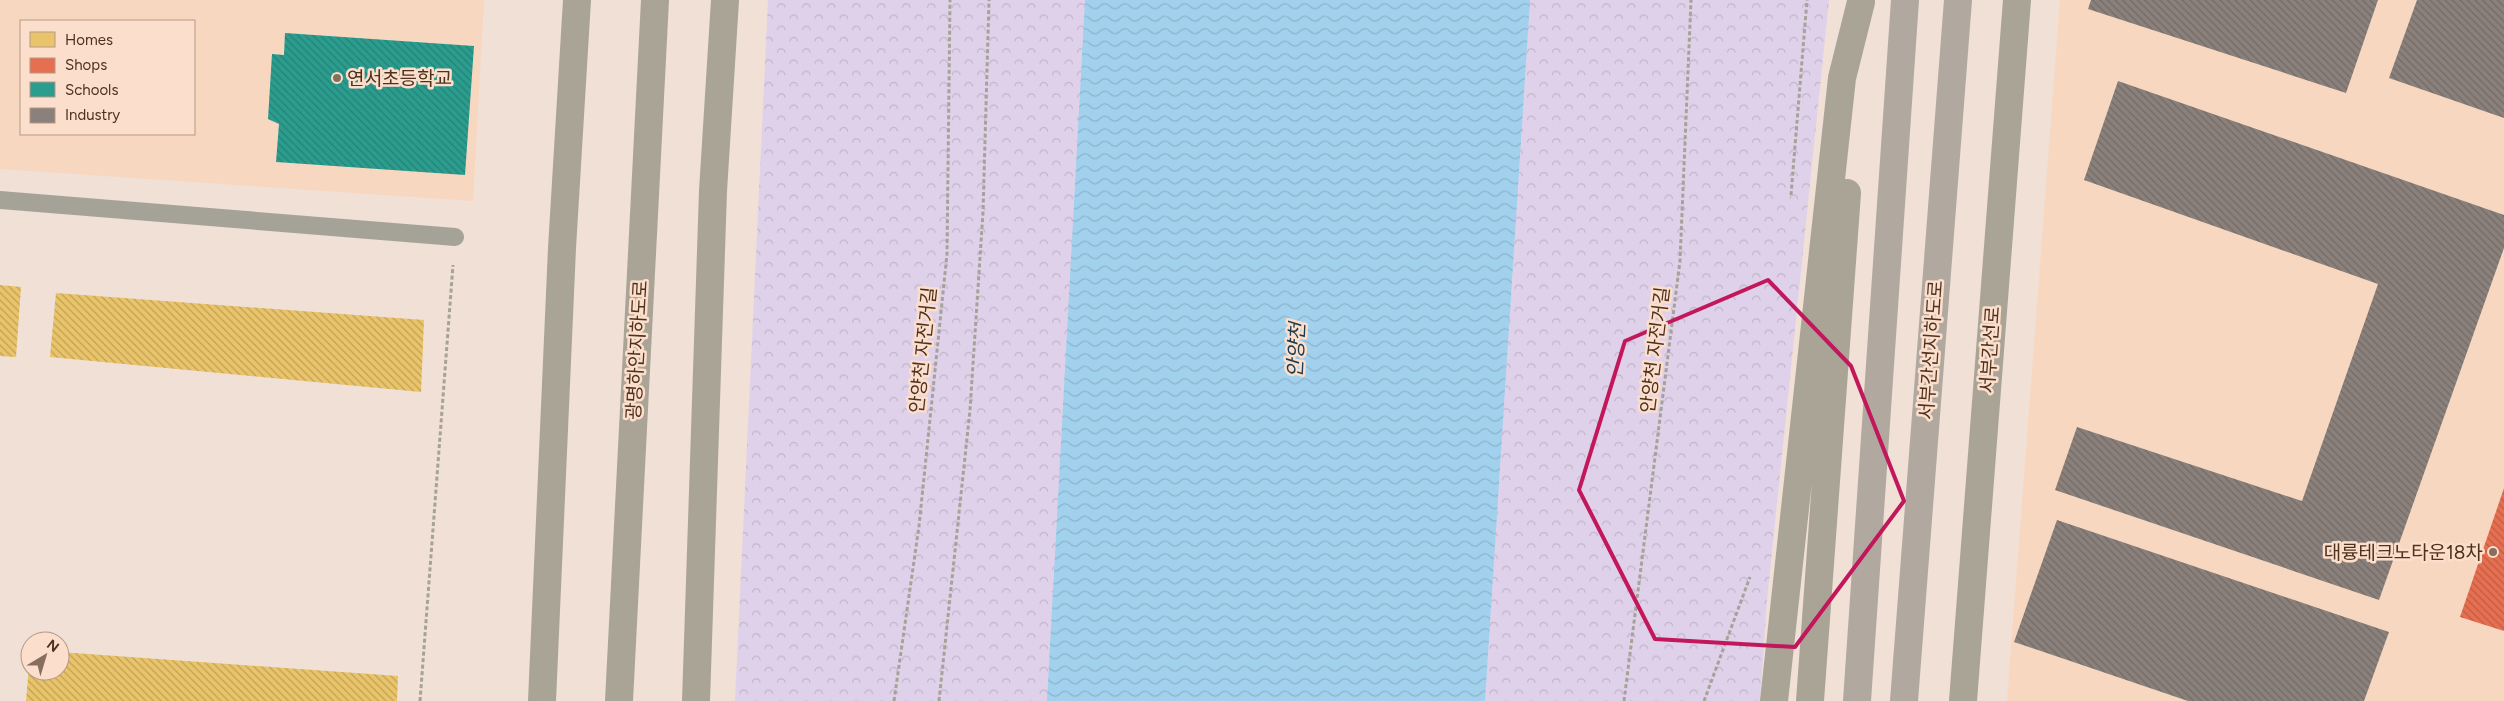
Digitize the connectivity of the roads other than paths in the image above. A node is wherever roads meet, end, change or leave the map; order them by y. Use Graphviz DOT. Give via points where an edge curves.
graph roads {
  1 [pos="577,0"];
  2 [pos="655,0"];
  3 [pos="725,0"];
  4 [pos="1905,0"];
  5 [pos="1958,0"];
  6 [pos="2017,0"];
  7 [pos="1861,1"];
  8 [pos="0,200"];
  9 [pos="455,237"];
  10 [pos="542,701"];
  11 [pos="619,701"];
  12 [pos="696,701"];
  13 [pos="1774,701"];
  14 [pos="1810,701"];
  15 [pos="1857,701"];
  16 [pos="1904,701"];
  17 [pos="1962,701"];
  1 -- 10 [label="main road"];
  2 -- 11 [label="main road, 광명하안지하도로"];
  3 -- 12 [label="main road" via="713,191"];
  4 -- 15 [label="highway"];
  5 -- 16 [label="highway, 서부간선지하도로"];
  6 -- 17 [label="main road, 서부간선로"];
  7 -- 13 [label="main road" via="1842,78"];
  7 -- 14 [label="main road"];
  8 -- 9 [label="lane"];
}
